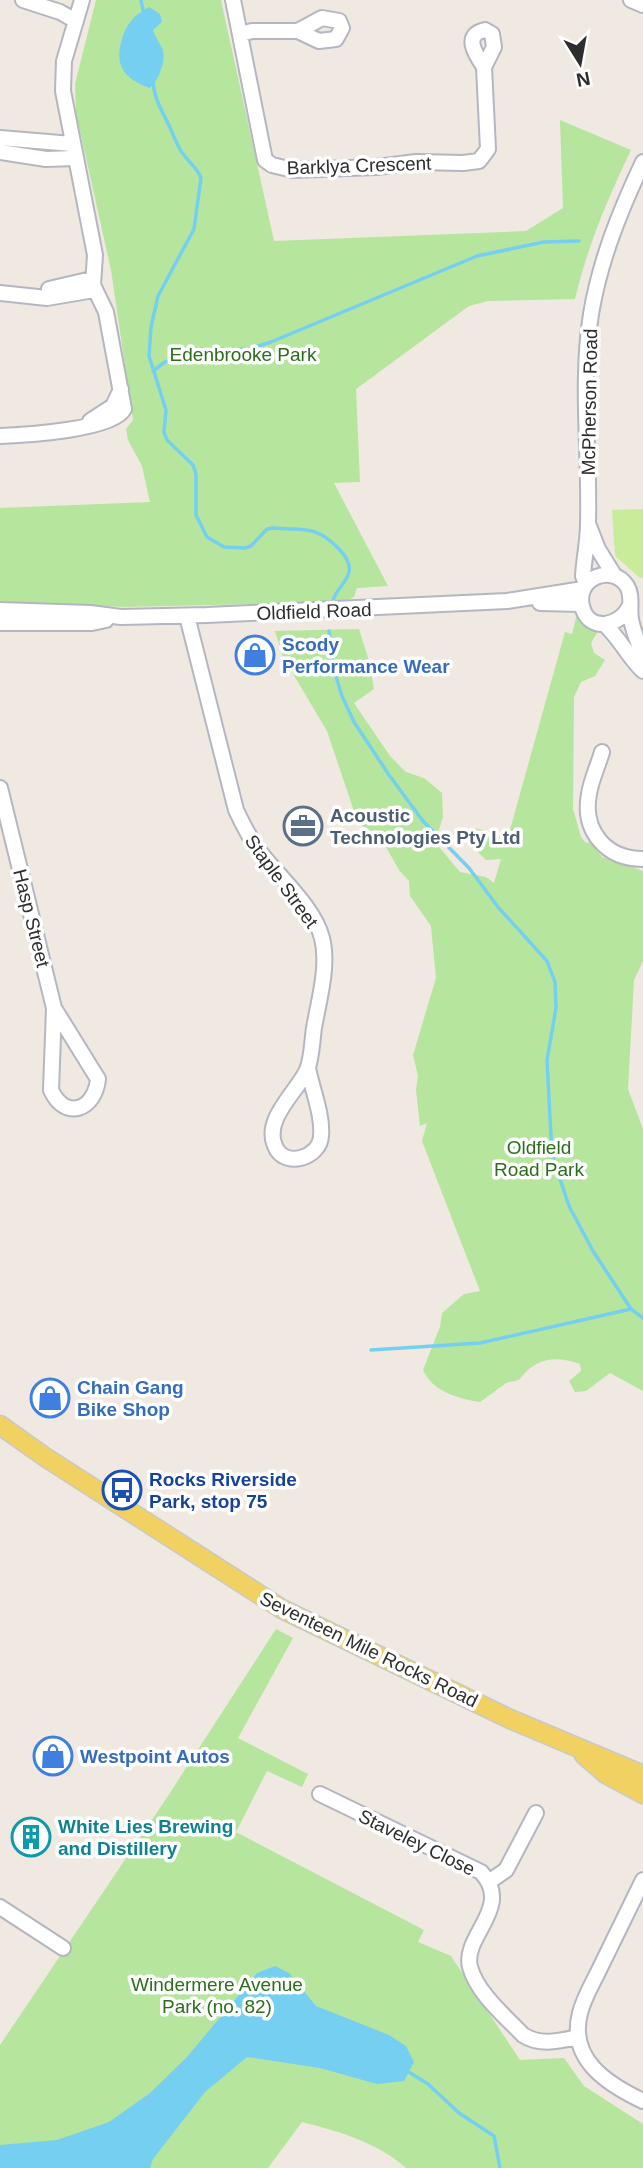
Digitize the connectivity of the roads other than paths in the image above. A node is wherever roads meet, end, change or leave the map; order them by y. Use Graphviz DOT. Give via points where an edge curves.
graph roads {
  1 [pos="23,0"];
  2 [pos="82,0"];
  3 [pos="233,0"];
  4 [pos="631,0"];
  5 [pos="643,5"];
  6 [pos="76,21"];
  7 [pos="298,31"];
  8 [pos="241,34"];
  9 [pos="484,67"];
  10 [pos="0,138"];
  11 [pos="74,151"];
  12 [pos="0,152"];
  13 [pos="643,162"];
  14 [pos="93,284"];
  15 [pos="6,294"];
  16 [pos="0,436"];
  17 [pos="588,524"];
  18 [pos="614,575"];
  19 [pos="584,586"];
  20 [pos="507,601"];
  21 [pos="581,604"];
  22 [pos="630,605"];
  23 [pos="0,610"];
  24 [pos="187,616"];
  25 [pos="121,617"];
  26 [pos="0,623"];
  27 [pos="604,624"];
  28 [pos="643,655"];
  29 [pos="643,671"];
  30 [pos="602,752"];
  31 [pos="0,788"];
  32 [pos="643,859"];
  33 [pos="54,1008"];
  34 [pos="307,1068"];
  35 [pos="0,1424"];
  36 [pos="571,1744"];
  37 [pos="612,1762"];
  38 [pos="643,1775"];
  39 [pos="643,1784"];
  40 [pos="320,1794"];
  41 [pos="643,1794"];
  42 [pos="536,1813"];
  43 [pos="643,1880"];
  44 [pos="490,1881"];
  45 [pos="0,1906"];
  46 [pos="62,1948"];
  47 [pos="578,2037"];
  48 [pos="643,2101"];
  1 -- 6 [label="street"];
  2 -- 6 [label="street"];
  3 -- 8 [label="street, Barklya Crescent"];
  4 -- 5 [label="street"];
  6 -- 11 [label="street" via="62,72"];
  7 -- 8 [label="street"];
  8 -- 9 [label="street, Barklya Crescent" via="265,160 293,170 479,161 488,149"];
  10 -- 11 [label="street"];
  11 -- 12 [label="street" via="46,159"];
  11 -- 14 [label="street" via="95,255"];
  13 -- 17 [label="street, McPherson Road" via="608,241 592,313 586,389"];
  14 -- 15 [label="street" via="51,298"];
  14 -- 16 [label="street" via="106,312 125,405 121,415 76,428"];
  17 -- 18 [label="street"];
  17 -- 19 [label="street, McPherson Road"];
  18 -- 19 [label="street" via="598,575"];
  18 -- 22 [label="street" via="626,584"];
  19 -- 20 [label="street, Oldfield Road"];
  19 -- 21 [label="street"];
  20 -- 21 [label="street, Oldfield Road"];
  20 -- 24 [label="street, Oldfield Road"];
  21 -- 27 [label="street" via="589,618"];
  22 -- 27 [label="street" via="621,619"];
  22 -- 28 [label="street"];
  23 -- 25 [label="street, Oldfield Road"];
  24 -- 25 [label="street, Oldfield Road"];
  24 -- 34 [label="street, Staple Street" via="236,810 246,832 312,915 322,937 323,978"];
  25 -- 26 [label="street, Oldfield Road" via="92,623"];
  27 -- 29 [label="street"];
  30 -- 32 [label="street" via="589,792 589,824 608,850"];
  31 -- 33 [label="street, Hasp Street"];
  33 -- 33 [label="street, Hasp Street" via="98,1079 90,1102 76,1108 56,1102 51,1090"];
  34 -- 34 [label="street, Staple Street" via="322,1133 320,1144 305,1158 294,1159 275,1147 273,1133 279,1113"];
  35 -- 36 [label="main road, Seventeen Mile Rocks Road" via="282,1609"];
  36 -- 37 [label="main road, Seventeen Mile Rocks Road"];
  36 -- 41 [label="main road, Seventeen Mile Rocks Road" via="606,1774"];
  37 -- 38 [label="main road, Seventeen Mile Rocks Road"];
  37 -- 39 [label="street"];
  40 -- 44 [label="street, Staveley Close" via="481,1872"];
  42 -- 44 [label="street" via="506,1870"];
  43 -- 47 [label="street" via="584,2002"];
  44 -- 47 [label="street, Staveley Close" via="492,1906 469,1964 476,1981 528,2039 543,2042"];
  45 -- 46 [label="street"];
  47 -- 48 [label="street" via="598,2075"];
}
